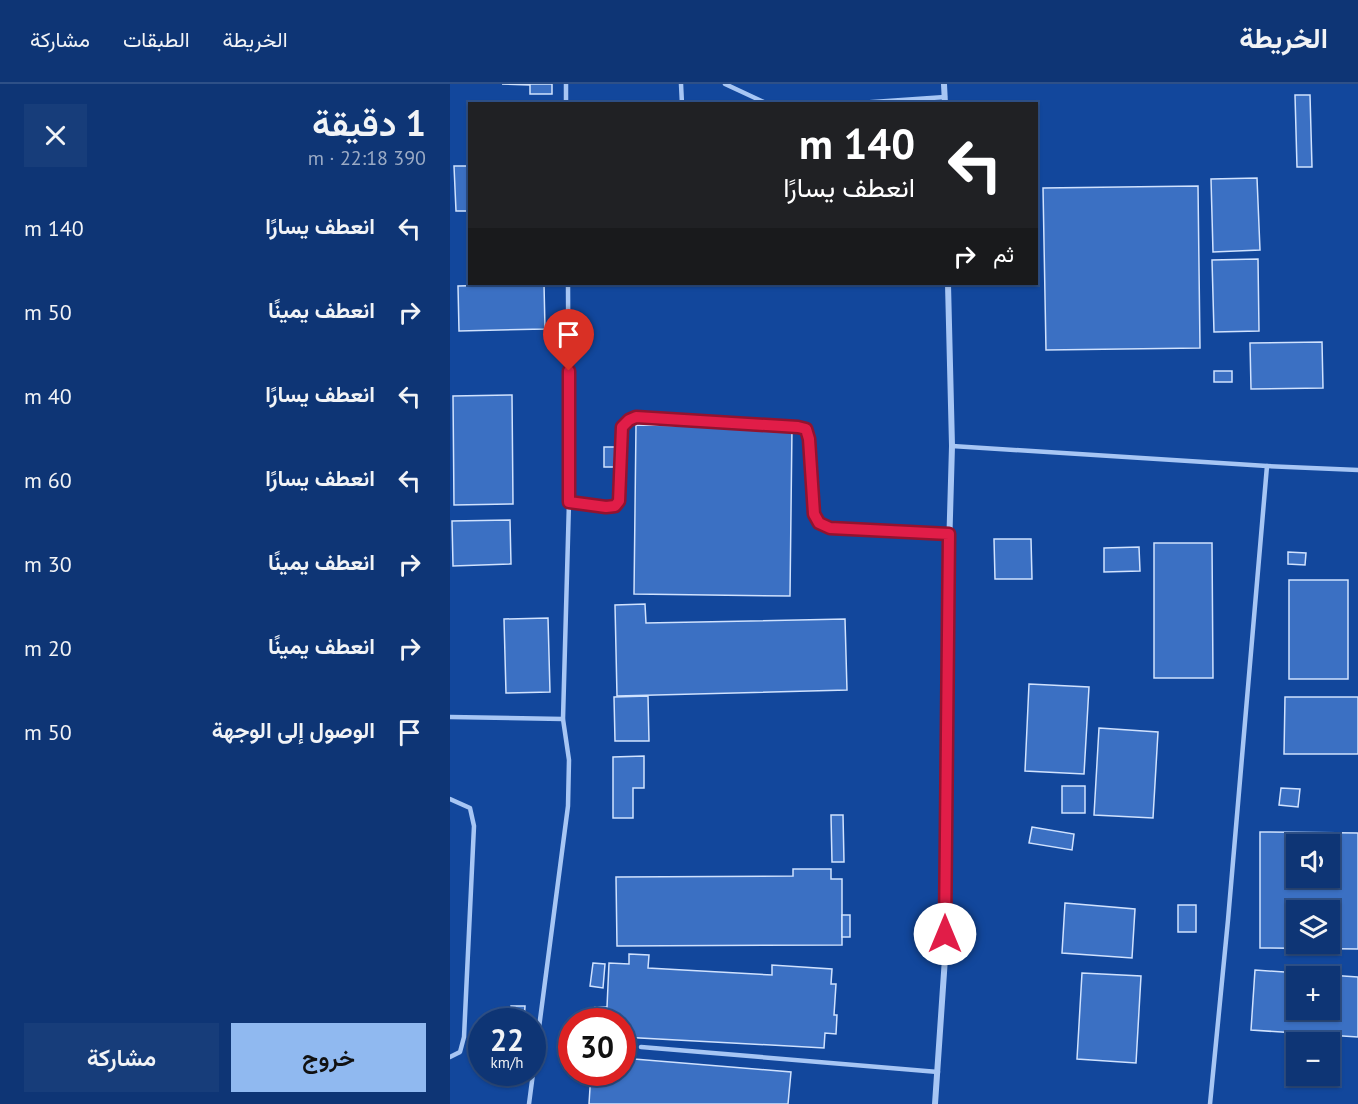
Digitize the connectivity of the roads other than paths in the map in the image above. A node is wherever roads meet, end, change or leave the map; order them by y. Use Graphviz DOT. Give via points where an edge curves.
graph roads {
  1 [pos="566,84"];
  2 [pos="681,84"];
  3 [pos="725,84"];
  4 [pos="944,84"];
  5 [pos="945,100"];
  6 [pos="566,102"];
  7 [pos="682,102"];
  8 [pos="764,102"];
  9 [pos="894,102"];
  10 [pos="568,285"];
  11 [pos="948,285"];
  12 [pos="952,446"];
  13 [pos="1267,466"];
  14 [pos="1358,470"];
  15 [pos="569,502"];
  16 [pos="949,534"];
  17 [pos="450,717"];
  18 [pos="563,719"];
  19 [pos="450,798"];
  20 [pos="641,1047"];
  21 [pos="450,1057"];
  22 [pos="938,1072"];
  23 [pos="529,1104"];
  24 [pos="935,1104"];
  25 [pos="1209,1104"];
  1 -- 6 [label="lane"];
  2 -- 7 [label="lane"];
  3 -- 8 [label="lane"];
  4 -- 5 [label="street"];
  5 -- 9 [label="lane"];
  10 -- 15 [label="lane"];
  11 -- 12 [label="street"];
  12 -- 13 [label="lane"];
  12 -- 16 [label="street"];
  13 -- 14 [label="lane"];
  13 -- 25 [label="lane"];
  15 -- 16 [label="lane" via="606,507 619,501 622,427 636,417 798,427 806,429 809,439 814,514 819,523 830,528"];
  15 -- 18 [label="lane"];
  16 -- 22 [label="street" via="945,958"];
  17 -- 18 [label="lane"];
  18 -- 23 [label="lane" via="569,760 568,806"];
  19 -- 21 [label="lane" via="470,808 474,826 464,1037 460,1052"];
  20 -- 22 [label="lane"];
  22 -- 24 [label="street"];
}
